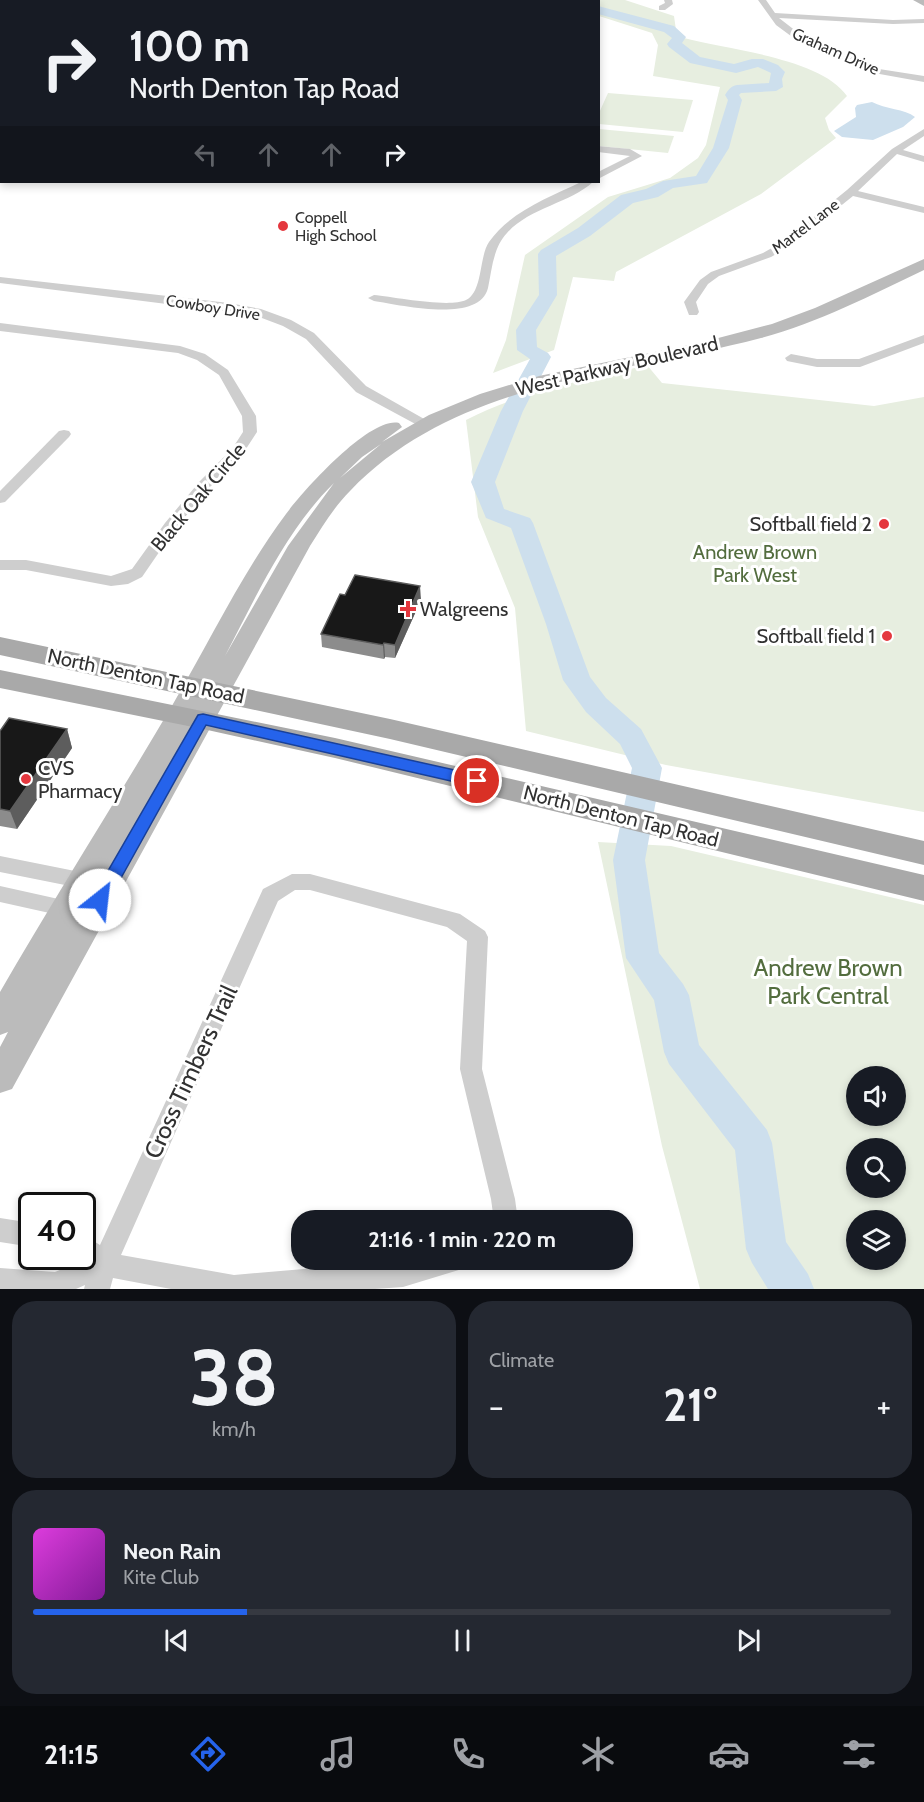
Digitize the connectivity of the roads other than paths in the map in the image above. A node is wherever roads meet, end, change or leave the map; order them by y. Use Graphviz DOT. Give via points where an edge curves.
graph roads {
  1 [pos="668,0"];
  2 [pos="762,0"];
  3 [pos="918,0"];
  4 [pos="924,3"];
  5 [pos="662,8"];
  6 [pos="774,15"];
  7 [pos="924,21"];
  8 [pos="924,79"];
  9 [pos="924,132"];
  10 [pos="600,149"];
  11 [pos="895,151"];
  12 [pos="924,159"];
  13 [pos="600,175"];
  14 [pos="586,183"];
  15 [pos="851,192"];
  16 [pos="924,210"];
  17 [pos="924,251"];
  18 [pos="924,264"];
  19 [pos="0,280"];
  20 [pos="374,297"];
  21 [pos="693,312"];
  22 [pos="0,327"];
  23 [pos="924,339"];
  24 [pos="791,358"];
  25 [pos="556,371"];
  26 [pos="419,420"];
  27 [pos="64,434"];
  28 [pos="0,500"];
  29 [pos="0,565"];
  30 [pos="0,646"];
  31 [pos="0,679"];
  32 [pos="207,689"];
  33 [pos="191,717"];
  34 [pos="494,753"];
  35 [pos="477,781"];
  36 [pos="924,853"];
  37 [pos="0,864"];
  38 [pos="94,882"];
  39 [pos="924,888"];
  40 [pos="0,894"];
  41 [pos="78,911"];
  42 [pos="0,1021"];
  43 [pos="0,1078"];
  44 [pos="504,1210"];
  45 [pos="0,1230"];
  46 [pos="18,1233"];
  47 [pos="96,1257"];
  48 [pos="104,1264"];
  49 [pos="417,1270"];
  50 [pos="0,1281"];
  51 [pos="97,1289"];
  1 -- 5 [label="street" via="669,4"];
  2 -- 6 [label="street, Graham Drive"];
  3 -- 4 [label="street"];
  6 -- 7 [label="street"];
  6 -- 8 [label="street, Graham Drive" via="790,33 860,65"];
  9 -- 11 [label="street, Martel Lane"];
  10 -- 13 [label="street" via="637,156"];
  11 -- 12 [label="street"];
  11 -- 15 [label="street, Martel Lane"];
  14 -- 20 [label="street" via="522,215 502,230 491,248 481,292 472,302 447,306"];
  15 -- 16 [label="street"];
  15 -- 21 [label="street, Martel Lane" via="788,243 704,282 690,302"];
  17 -- 25 [label="street, West Parkway Boulevard" via="752,322"];
  18 -- 25 [label="street, West Parkway Boulevard" via="759,334"];
  19 -- 26 [label="street, Cowboy Drive" via="257,312 310,336 361,389"];
  22 -- 29 [label="street, Black Oak Circle" via="180,350 201,357 224,373 249,416 250,432 237,452 170,526 136,573 111,581 26,565"];
  23 -- 24 [label="street" via="860,363 817,363"];
  25 -- 26 [label="street, West Parkway Boulevard" via="485,392"];
  26 -- 32 [label="street, West Parkway Boulevard" via="356,450 309,499 291,522"];
  27 -- 28 [label="street"];
  30 -- 32 [label="main road, North Denton Tap Road"];
  31 -- 33 [label="main road, North Denton Tap Road"];
  32 -- 33 [label="street, West Parkway Boulevard"];
  32 -- 34 [label="main road, North Denton Tap Road"];
  33 -- 35 [label="main road, North Denton Tap Road"];
  33 -- 38 [label="street, West Parkway Boulevard"];
  34 -- 35 [label="main road"];
  34 -- 36 [label="main road, North Denton Tap Road"];
  35 -- 39 [label="main road, North Denton Tap Road"];
  37 -- 38 [label="street"];
  38 -- 41 [label="street, West Parkway Boulevard"];
  40 -- 41 [label="street"];
  41 -- 42 [label="street"];
  41 -- 43 [label="street"];
  44 -- 48 [label="street, Cross Timbers Trail" via="471,1069 478,937 453,920 310,882 292,882 270,895"];
  45 -- 46 [label="street"];
  47 -- 48 [label="street"];
  48 -- 49 [label="street" via="234,1288"];
  48 -- 50 [label="street" via="55,1285"];
  48 -- 51 [label="street, Cross Timbers Trail"];
}
